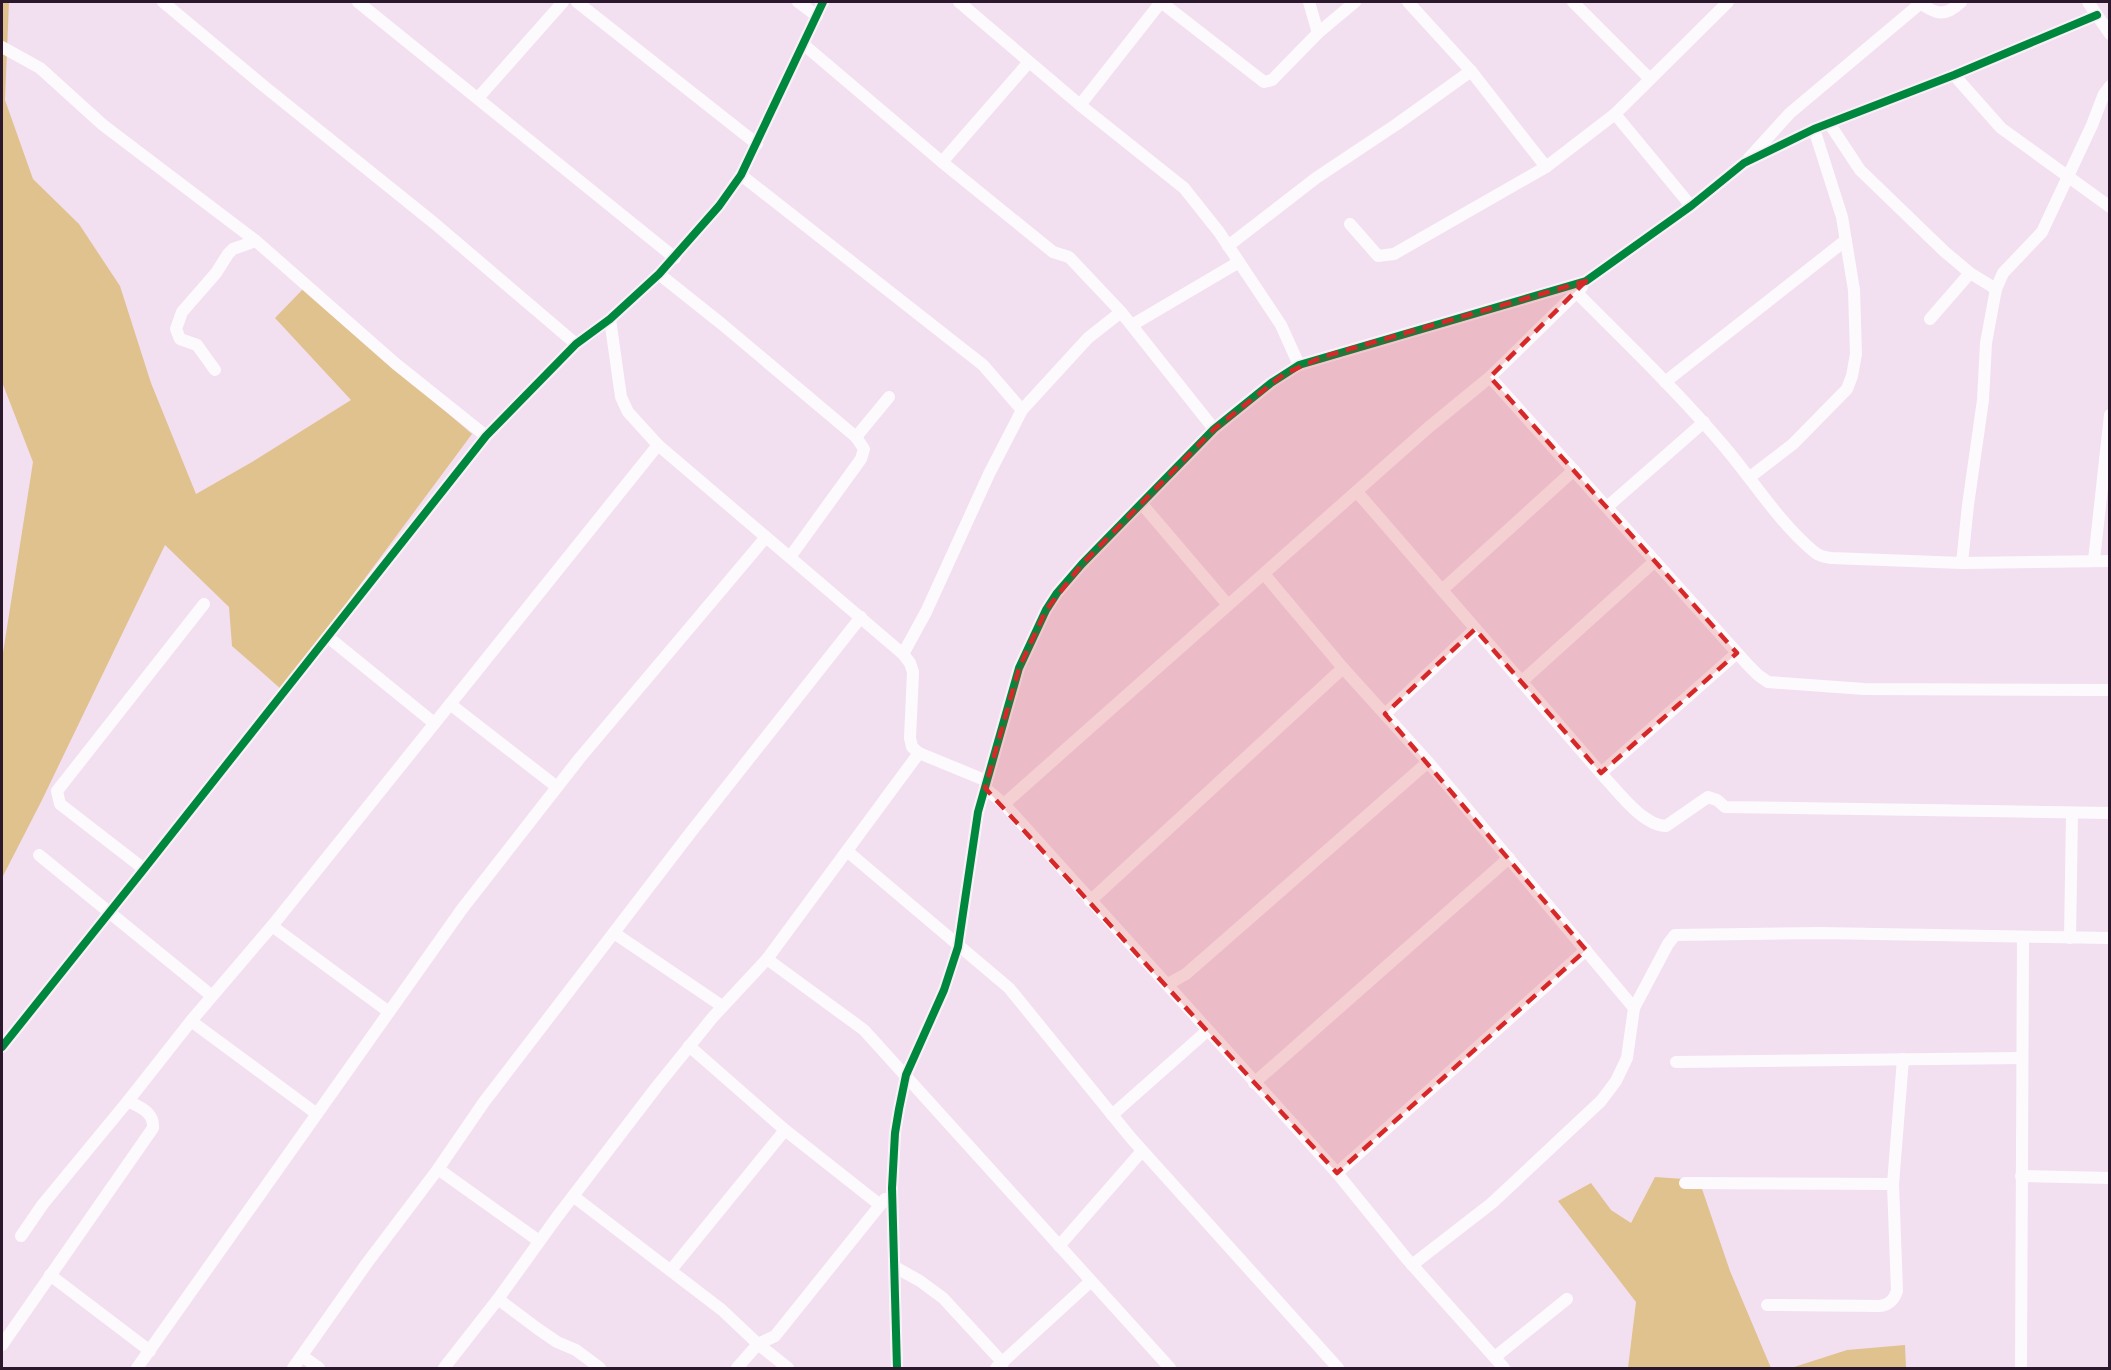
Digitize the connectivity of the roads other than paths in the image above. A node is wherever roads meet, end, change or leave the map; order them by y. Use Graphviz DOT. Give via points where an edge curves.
graph roads {
  1 [pos="163,2"];
  2 [pos="358,2"];
  3 [pos="563,2"];
  4 [pos="577,2"];
  5 [pos="798,2"];
  6 [pos="823,2"];
  7 [pos="959,2"];
  8 [pos="1161,2"];
  9 [pos="1309,2"];
  10 [pos="1355,2"];
  11 [pos="1408,2"];
  12 [pos="1573,2"];
  13 [pos="1728,2"];
  14 [pos="1920,2"];
  15 [pos="1961,2"];
  16 [pos="2088,2"];
  17 [pos="2097,15"];
  18 [pos="817,16"];
  19 [pos="1318,33"];
  20 [pos="2109,34"];
  21 [pos="803,45"];
  22 [pos="2,47"];
  23 [pos="1029,62"];
  24 [pos="1471,71"];
  25 [pos="1954,75"];
  26 [pos="1650,79"];
  27 [pos="2109,86"];
  28 [pos="477,98"];
  29 [pos="1080,105"];
  30 [pos="1615,114"];
  31 [pos="1829,123"];
  32 [pos="1814,129"];
  33 [pos="757,144"];
  34 [pos="942,162"];
  35 [pos="1744,163"];
  36 [pos="1546,167"];
  37 [pos="741,175"];
  38 [pos="2067,176"];
  39 [pos="1691,206"];
  40 [pos="2109,207"];
  41 [pos="1350,225"];
  42 [pos="1846,240"];
  43 [pos="256,241"];
  44 [pos="1228,246"];
  45 [pos="675,258"];
  46 [pos="1239,262"];
  47 [pos="1970,273"];
  48 [pos="659,274"];
  49 [pos="1586,281"];
  50 [pos="1995,289"];
  51 [pos="1577,293"];
  52 [pos="1121,312"];
  53 [pos="610,319"];
  54 [pos="1930,319"];
  55 [pos="1132,325"];
  56 [pos="576,344"];
  57 [pos="1299,365"];
  58 [pos="215,370"];
  59 [pos="1490,377"];
  60 [pos="1665,382"];
  61 [pos="889,397"];
  62 [pos="1022,410"];
  63 [pos="2109,415"];
  64 [pos="1704,422"];
  65 [pos="1214,429"];
  66 [pos="486,436"];
  67 [pos="856,437"];
  68 [pos="658,445"];
  69 [pos="1574,470"];
  70 [pos="1750,477"];
  71 [pos="1357,492"];
  72 [pos="1141,503"];
  73 [pos="1607,507"];
  74 [pos="766,537"];
  75 [pos="790,557"];
  76 [pos="2094,560"];
  77 [pos="1655,561"];
  78 [pos="2109,561"];
  79 [pos="1962,563"];
  80 [pos="1264,574"];
  81 [pos="1442,590"];
  82 [pos="204,604"];
  83 [pos="1228,605"];
  84 [pos="861,617"];
  85 [pos="1475,628"];
  86 [pos="328,637"];
  87 [pos="1737,653"];
  88 [pos="903,654"];
  89 [pos="1343,668"];
  90 [pos="1521,682"];
  91 [pos="2109,690"];
  92 [pos="450,704"];
  93 [pos="1385,714"];
  94 [pos="434,723"];
  95 [pos="919,753"];
  96 [pos="1428,762"];
  97 [pos="1601,773"];
  98 [pos="986,784"];
  99 [pos="557,787"];
  100 [pos="1004,804"];
  101 [pos="2072,813"];
  102 [pos="2109,813"];
  103 [pos="847,851"];
  104 [pos="39,855"];
  105 [pos="1509,858"];
  106 [pos="144,869"];
  107 [pos="1090,901"];
  108 [pos="109,912"];
  109 [pos="272,926"];
  110 [pos="614,933"];
  111 [pos="2023,937"];
  112 [pos="2070,938"];
  113 [pos="2109,938"];
  114 [pos="958,947"];
  115 [pos="1586,950"];
  116 [pos="767,959"];
  117 [pos="1186,974"];
  118 [pos="1168,984"];
  119 [pos="212,996"];
  120 [pos="1178,997"];
  121 [pos="722,1006"];
  122 [pos="1634,1008"];
  123 [pos="388,1012"];
  124 [pos="190,1021"];
  125 [pos="1207,1031"];
  126 [pos="689,1046"];
  127 [pos="2,1047"];
  128 [pos="1904,1059"];
  129 [pos="2022,1059"];
  130 [pos="1676,1062"];
  131 [pos="906,1075"];
  132 [pos="1254,1083"];
  133 [pos="128,1101"];
  134 [pos="317,1114"];
  135 [pos="1112,1115"];
  136 [pos="785,1130"];
  137 [pos="1142,1151"];
  138 [pos="438,1169"];
  139 [pos="1337,1173"];
  140 [pos="2021,1176"];
  141 [pos="2109,1178"];
  142 [pos="1685,1183"];
  143 [pos="1893,1184"];
  144 [pos="892,1188"];
  145 [pos="573,1196"];
  146 [pos="880,1205"];
  147 [pos="21,1236"];
  148 [pos="539,1241"];
  149 [pos="1059,1246"];
  150 [pos="1412,1265"];
  151 [pos="895,1267"];
  152 [pos="671,1270"];
  153 [pos="50,1275"];
  154 [pos="1091,1281"];
  155 [pos="498,1299"];
  156 [pos="1567,1299"];
  157 [pos="1767,1305"];
  158 [pos="758,1344"];
  159 [pos="2,1345"];
  160 [pos="150,1351"];
  161 [pos="302,1356"];
  162 [pos="1495,1358"];
  163 [pos="1000,1366"];
  164 [pos="137,1368"];
  165 [pos="293,1368"];
  166 [pos="319,1368"];
  167 [pos="444,1368"];
  168 [pos="600,1368"];
  169 [pos="737,1368"];
  170 [pos="788,1368"];
  171 [pos="897,1368"];
  172 [pos="1170,1368"];
  173 [pos="1338,1368"];
  174 [pos="1504,1368"];
  175 [pos="2021,1368"];
  1 -- 56 [label="street"];
  2 -- 28 [label="street"];
  3 -- 28 [label="street"];
  4 -- 33 [label="street"];
  5 -- 18 [label="street"];
  6 -- 18 [label="street"];
  7 -- 23 [label="street"];
  8 -- 19 [label="street" via="1264,82 1272,80"];
  8 -- 29 [label="street"];
  9 -- 19 [label="street"];
  10 -- 19 [label="street"];
  11 -- 24 [label="street"];
  12 -- 26 [label="street"];
  13 -- 26 [label="street"];
  14 -- 15 [label="street" via="1943,13"];
  14 -- 35 [label="street" via="1790,113"];
  16 -- 17 [label="street"];
  17 -- 20 [label="street"];
  17 -- 25 [label="street"];
  18 -- 21 [label="street"];
  21 -- 33 [label="street"];
  21 -- 34 [label="street"];
  22 -- 43 [label="street" via="40,68 104,125"];
  23 -- 29 [label="street"];
  23 -- 34 [label="street"];
  24 -- 36 [label="street"];
  24 -- 44 [label="street" via="1316,178"];
  25 -- 31 [label="street"];
  25 -- 38 [label="street" via="2001,128"];
  26 -- 30 [label="street"];
  27 -- 38 [label="street"];
  28 -- 45 [label="street"];
  29 -- 44 [label="street" via="1184,188"];
  30 -- 36 [label="street"];
  30 -- 39 [label="street"];
  31 -- 32 [label="street"];
  31 -- 47 [label="street" via="1860,170"];
  32 -- 35 [label="street"];
  32 -- 42 [label="street"];
  33 -- 37 [label="street"];
  34 -- 52 [label="street" via="1053,252 1069,257"];
  35 -- 39 [label="street"];
  36 -- 41 [label="street" via="1394,254 1378,255"];
  37 -- 45 [label="street"];
  37 -- 62 [label="street" via="983,365"];
  38 -- 40 [label="street"];
  38 -- 50 [label="street" via="2042,232 2003,273"];
  39 -- 49 [label="street"];
  42 -- 60 [label="street"];
  42 -- 70 [label="street" via="1854,290 1856,354 1852,376 1846,389 1793,444"];
  43 -- 58 [label="street" via="228,254 182,312 176,329 180,339 197,345"];
  43 -- 66 [label="street" via="396,364"];
  44 -- 46 [label="street"];
  45 -- 48 [label="street"];
  46 -- 55 [label="street"];
  46 -- 57 [label="street" via="1281,325"];
  47 -- 50 [label="street"];
  47 -- 54 [label="street"];
  48 -- 53 [label="street"];
  48 -- 67 [label="street"];
  49 -- 51 [label="street"];
  49 -- 57 [label="street"];
  50 -- 79 [label="street"];
  51 -- 59 [label="street"];
  51 -- 60 [label="street"];
  52 -- 55 [label="street"];
  52 -- 62 [label="street" via="1088,338"];
  53 -- 56 [label="street"];
  53 -- 68 [label="street" via="621,397 628,412"];
  55 -- 65 [label="street"];
  56 -- 66 [label="street"];
  57 -- 65 [label="street"];
  59 -- 69 [label="street"];
  59 -- 71 [label="street"];
  60 -- 64 [label="street"];
  61 -- 67 [label="street"];
  62 -- 88 [label="street"];
  63 -- 76 [label="street"];
  64 -- 70 [label="street"];
  64 -- 73 [label="street"];
  65 -- 72 [label="street"];
  66 -- 86 [label="street"];
  67 -- 75 [label="street" via="864,454"];
  68 -- 74 [label="street"];
  68 -- 92 [label="street"];
  69 -- 73 [label="street"];
  69 -- 81 [label="street"];
  70 -- 79 [label="street" via="1776,513 1821,556"];
  71 -- 80 [label="street"];
  71 -- 81 [label="street"];
  72 -- 83 [label="street"];
  72 -- 98 [label="street" via="1082,564 1046,610 1018,669"];
  73 -- 77 [label="street"];
  74 -- 75 [label="street"];
  74 -- 99 [label="street"];
  75 -- 84 [label="street"];
  76 -- 78 [label="street"];
  76 -- 79 [label="street"];
  77 -- 87 [label="street"];
  77 -- 90 [label="street"];
  80 -- 83 [label="street"];
  80 -- 89 [label="street"];
  81 -- 85 [label="street"];
  82 -- 106 [label="street" via="57,791 60,804"];
  83 -- 100 [label="street"];
  84 -- 88 [label="street"];
  84 -- 110 [label="street"];
  85 -- 90 [label="street"];
  85 -- 93 [label="street"];
  86 -- 94 [label="street"];
  86 -- 106 [label="street"];
  87 -- 91 [label="street" via="1768,682 1864,690"];
  87 -- 97 [label="street"];
  88 -- 95 [label="street" via="913,672 910,738"];
  89 -- 93 [label="street"];
  89 -- 107 [label="street"];
  90 -- 97 [label="street"];
  92 -- 94 [label="street"];
  92 -- 99 [label="street"];
  93 -- 96 [label="street"];
  94 -- 109 [label="street"];
  95 -- 98 [label="street"];
  95 -- 103 [label="street"];
  96 -- 105 [label="street"];
  96 -- 117 [label="street"];
  97 -- 101 [label="street" via="1638,813 1661,826 1708,797 1725,807"];
  98 -- 100 [label="street"];
  98 -- 114 [label="street" via="974,832"];
  99 -- 123 [label="street"];
  100 -- 107 [label="street"];
  101 -- 102 [label="street"];
  101 -- 112 [label="street"];
  103 -- 114 [label="street"];
  103 -- 116 [label="street"];
  104 -- 108 [label="street"];
  105 -- 115 [label="street"];
  105 -- 132 [label="street"];
  106 -- 108 [label="street"];
  107 -- 118 [label="street"];
  108 -- 119 [label="street"];
  108 -- 127 [label="street"];
  109 -- 119 [label="street"];
  109 -- 123 [label="street"];
  110 -- 121 [label="street"];
  110 -- 138 [label="street" via="484,1102"];
  111 -- 112 [label="street"];
  111 -- 122 [label="street" via="1675,935"];
  111 -- 129 [label="street"];
  112 -- 113 [label="street"];
  114 -- 131 [label="street" via="944,990"];
  114 -- 135 [label="street" via="1009,988"];
  115 -- 122 [label="street"];
  115 -- 139 [label="street"];
  116 -- 121 [label="street"];
  116 -- 131 [label="street" via="864,1030"];
  117 -- 118 [label="street"];
  117 -- 120 [label="street"];
  118 -- 120 [label="street"];
  119 -- 124 [label="street"];
  120 -- 125 [label="street"];
  121 -- 126 [label="street"];
  122 -- 150 [label="street" via="1627,1058 1617,1081 1601,1101 1492,1203"];
  123 -- 134 [label="street"];
  124 -- 133 [label="street"];
  124 -- 134 [label="street"];
  125 -- 132 [label="street"];
  125 -- 135 [label="street"];
  126 -- 136 [label="street"];
  126 -- 145 [label="street"];
  128 -- 129 [label="street"];
  128 -- 130 [label="street"];
  128 -- 143 [label="street"];
  129 -- 140 [label="street"];
  131 -- 144 [label="street" via="894,1133"];
  131 -- 149 [label="street"];
  132 -- 139 [label="street"];
  133 -- 147 [label="street"];
  133 -- 153 [label="street" via="150,1114 153,1128"];
  134 -- 160 [label="street"];
  135 -- 137 [label="street"];
  136 -- 146 [label="street"];
  136 -- 152 [label="street"];
  137 -- 149 [label="street"];
  137 -- 173 [label="street"];
  138 -- 148 [label="street"];
  138 -- 161 [label="street"];
  139 -- 150 [label="street"];
  140 -- 141 [label="street"];
  140 -- 175 [label="street"];
  142 -- 143 [label="street"];
  143 -- 157 [label="street" via="1897,1291 1891,1302 1879,1306"];
  144 -- 146 [label="street"];
  144 -- 151 [label="street"];
  145 -- 148 [label="street"];
  145 -- 152 [label="street"];
  146 -- 158 [label="street" via="775,1336"];
  148 -- 155 [label="street"];
  149 -- 154 [label="street"];
  150 -- 162 [label="street"];
  151 -- 163 [label="street" via="943,1298"];
  151 -- 171 [label="street"];
  152 -- 158 [label="street"];
  153 -- 159 [label="street"];
  153 -- 160 [label="street"];
  154 -- 163 [label="street"];
  154 -- 172 [label="street"];
  155 -- 167 [label="street"];
  155 -- 168 [label="street" via="556,1342 576,1350"];
  156 -- 162 [label="street"];
  158 -- 169 [label="street"];
  158 -- 170 [label="street"];
  160 -- 164 [label="street"];
  161 -- 165 [label="street"];
  161 -- 166 [label="street"];
  162 -- 174 [label="street"];
}
